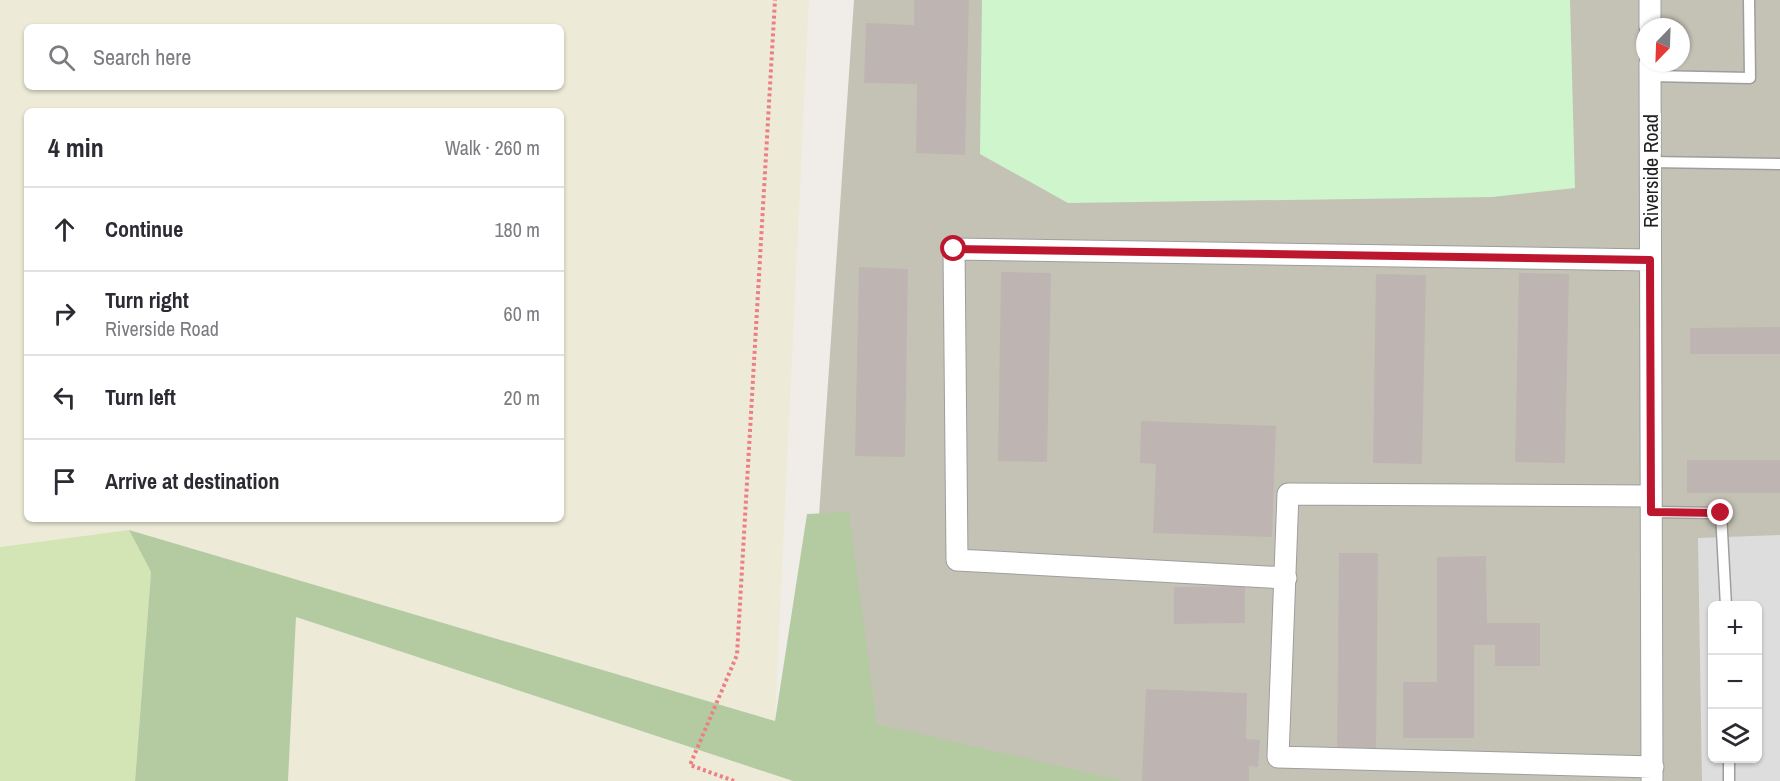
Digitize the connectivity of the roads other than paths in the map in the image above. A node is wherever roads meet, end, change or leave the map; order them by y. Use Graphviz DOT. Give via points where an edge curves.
graph roads {
  1 [pos="1650,0"];
  2 [pos="1749,0"];
  3 [pos="1650,18"];
  4 [pos="1650,72"];
  5 [pos="1683,72"];
  6 [pos="1650,162"];
  7 [pos="1780,164"];
  8 [pos="1650,260"];
  9 [pos="1650,504"];
  10 [pos="1286,578"];
  11 [pos="1726,601"];
  12 [pos="1729,763"];
  13 [pos="1652,774"];
  14 [pos="1729,781"];
  1 -- 3 [label="street"];
  2 -- 5 [label="lane" via="1750,78"];
  4 -- 6 [label="street, Riverside Road"];
  6 -- 7 [label="lane"];
  6 -- 8 [label="street, Riverside Road"];
  8 -- 9 [label="street, Riverside Road"];
  8 -- 10 [label="street" via="954,249 957,560"];
  9 -- 10 [label="street" via="1288,494"];
  9 -- 11 [label="lane" via="1721,513"];
  9 -- 13 [label="street, Riverside Road"];
  10 -- 13 [label="street" via="1278,757"];
  12 -- 14 [label="lane"];
}
